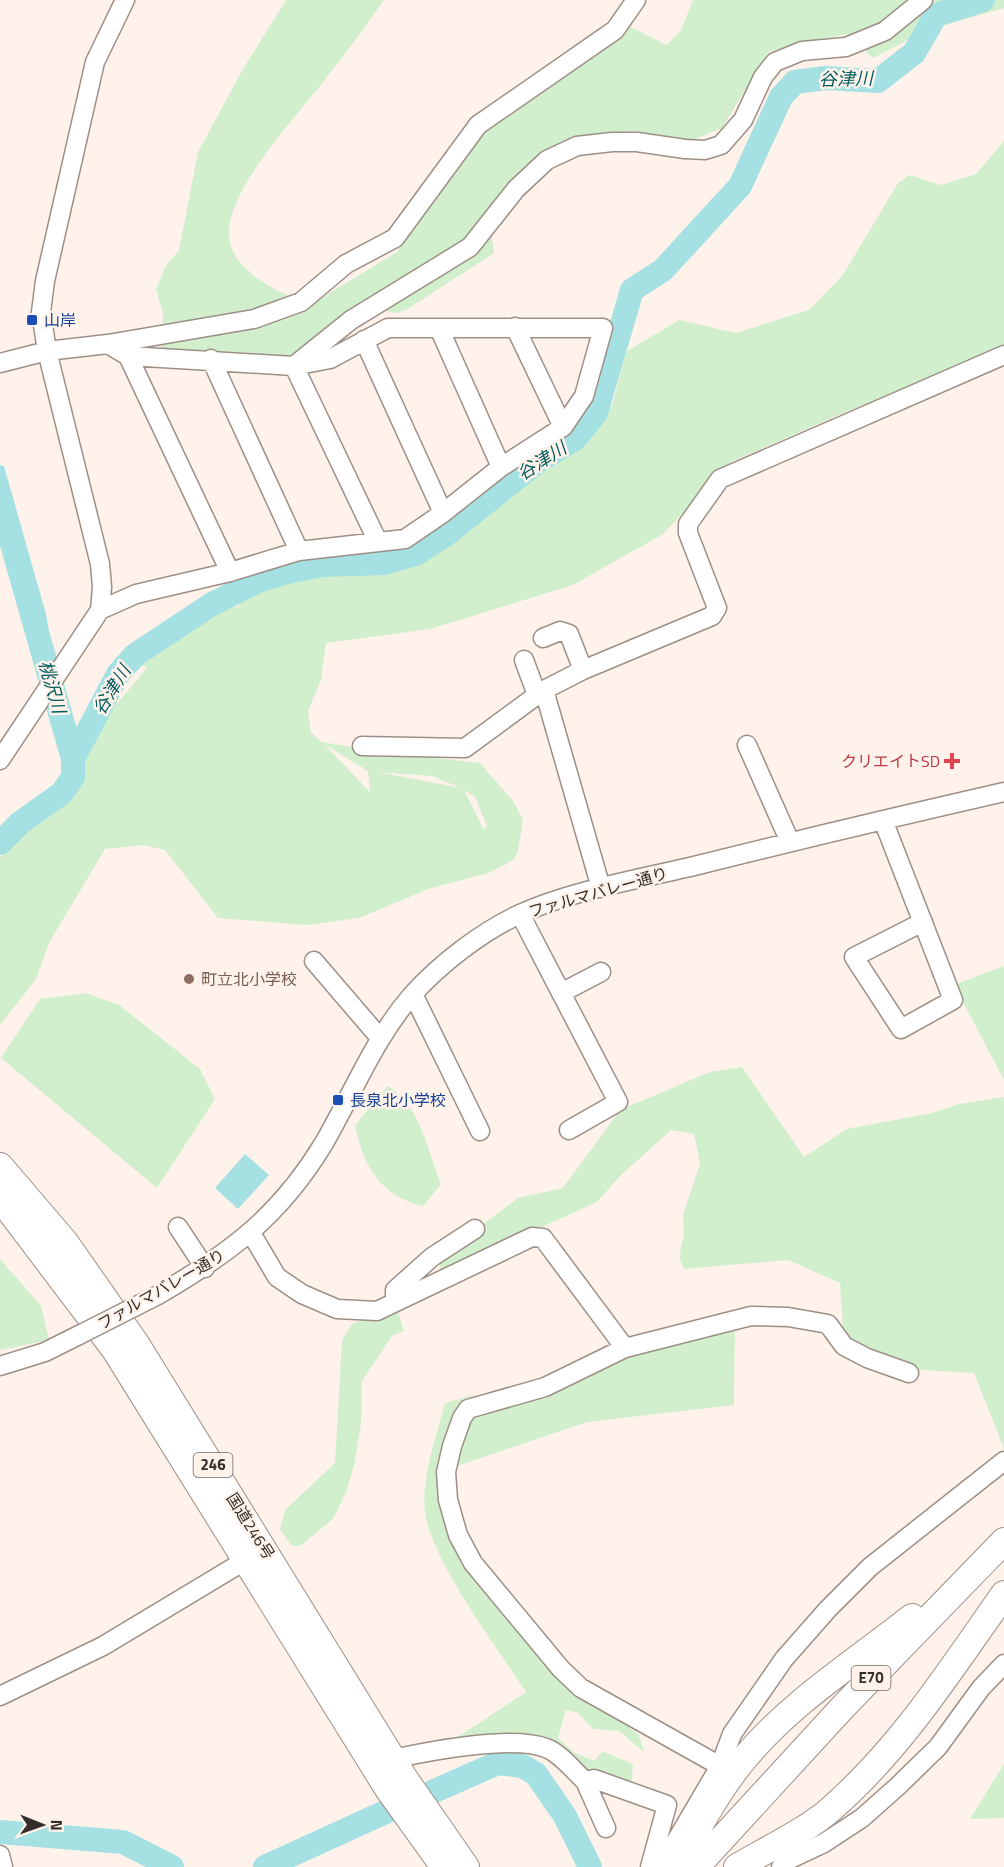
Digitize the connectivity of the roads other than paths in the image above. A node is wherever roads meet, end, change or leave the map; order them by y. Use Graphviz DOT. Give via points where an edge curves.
graph roads {
  1 [pos="125,0"];
  2 [pos="636,0"];
  3 [pos="923,0"];
  4 [pos="515,327"];
  5 [pos="439,328"];
  6 [pos="364,340"];
  7 [pos="108,344"];
  8 [pos="47,351"];
  9 [pos="1004,355"];
  10 [pos="128,356"];
  11 [pos="211,359"];
  12 [pos="0,363"];
  13 [pos="294,366"];
  14 [pos="563,428"];
  15 [pos="501,467"];
  16 [pos="443,513"];
  17 [pos="378,542"];
  18 [pos="299,551"];
  19 [pos="230,572"];
  20 [pos="100,610"];
  21 [pos="543,638"];
  22 [pos="524,660"];
  23 [pos="584,670"];
  24 [pos="540,692"];
  25 [pos="362,746"];
  26 [pos="747,746"];
  27 [pos="0,760"];
  28 [pos="1004,792"];
  29 [pos="883,820"];
  30 [pos="790,842"];
  31 [pos="601,888"];
  32 [pos="520,914"];
  33 [pos="923,922"];
  34 [pos="314,961"];
  35 [pos="601,972"];
  36 [pos="561,993"];
  37 [pos="413,994"];
  38 [pos="380,1038"];
  39 [pos="569,1130"];
  40 [pos="480,1131"];
  41 [pos="0,1166"];
  42 [pos="0,1198"];
  43 [pos="178,1227"];
  44 [pos="475,1229"];
  45 [pos="251,1233"];
  46 [pos="205,1268"];
  47 [pos="395,1302"];
  48 [pos="625,1348"];
  49 [pos="4,1365"];
  50 [pos="909,1373"];
  51 [pos="1004,1461"];
  52 [pos="999,1551"];
  53 [pos="256,1554"];
  54 [pos="1004,1594"];
  55 [pos="1004,1664"];
  56 [pos="0,1696"];
  57 [pos="720,1766"];
  58 [pos="395,1776"];
  59 [pos="585,1781"];
  60 [pos="420,1820"];
  61 [pos="743,1820"];
  62 [pos="606,1828"];
  63 [pos="0,1855"];
  64 [pos="3,1867"];
  65 [pos="444,1867"];
  66 [pos="466,1867"];
  67 [pos="650,1867"];
  68 [pos="658,1867"];
  69 [pos="676,1867"];
  70 [pos="696,1867"];
  71 [pos="706,1867"];
  72 [pos="737,1867"];
  73 [pos="781,1867"];
  1 -- 8 [label="street" via="95,62 59,218 42,312"];
  2 -- 7 [label="street" via="615,30 478,125 395,238 346,264 301,302 254,319"];
  3 -- 13 [label="street" via="885,31 846,47 802,51 776,62 763,77 742,120 722,145 705,150 612,142 577,146 547,160 516,189 470,247 351,320"];
  4 -- 5 [label="street"];
  4 -- 14 [label="street"];
  4 -- 14 [label="street" via="603,328 584,396"];
  5 -- 6 [label="street" via="388,328"];
  5 -- 15 [label="street"];
  6 -- 13 [label="street" via="330,359"];
  6 -- 16 [label="street"];
  7 -- 8 [label="street"];
  7 -- 10 [label="street"];
  8 -- 12 [label="street"];
  8 -- 20 [label="street" via="100,564"];
  9 -- 23 [label="street" via="720,478 688,524 717,608 712,616"];
  10 -- 11 [label="street"];
  10 -- 19 [label="street"];
  11 -- 13 [label="street"];
  11 -- 18 [label="street"];
  13 -- 17 [label="street"];
  14 -- 15 [label="street"];
  15 -- 16 [label="street"];
  16 -- 17 [label="street" via="405,539"];
  17 -- 18 [label="street"];
  18 -- 19 [label="street"];
  19 -- 20 [label="street" via="136,594"];
  20 -- 27 [label="street"];
  21 -- 23 [label="street" via="560,631 569,634"];
  22 -- 24 [label="street"];
  23 -- 24 [label="street"];
  24 -- 25 [label="street" via="465,748"];
  24 -- 31 [label="street"];
  26 -- 30 [label="street"];
  28 -- 29 [label="street, ファルマバレー通り"];
  29 -- 30 [label="street, ファルマバレー通り"];
  29 -- 33 [label="street"];
  30 -- 31 [label="street, ファルマバレー通り"];
  31 -- 32 [label="street, ファルマバレー通り"];
  32 -- 36 [label="street"];
  32 -- 37 [label="street, ファルマバレー通り" via="467,947"];
  33 -- 33 [label="street" via="953,1000 901,1029 854,957"];
  34 -- 38 [label="street"];
  35 -- 36 [label="street"];
  36 -- 39 [label="street" via="618,1102"];
  37 -- 38 [label="street, ファルマバレー通り"];
  37 -- 40 [label="street"];
  38 -- 45 [label="street, ファルマバレー通り" via="313,1161"];
  41 -- 53 [label="highway, 国道246号 / 246" via="64,1242 137,1345"];
  42 -- 53 [label="highway, 国道246号 / 246" via="115,1350"];
  43 -- 46 [label="street"];
  44 -- 47 [label="street" via="432,1257 395,1290"];
  45 -- 46 [label="street, ファルマバレー通り"];
  45 -- 47 [label="street" via="276,1276 302,1294 337,1309 377,1311"];
  46 -- 49 [label="street, ファルマバレー通り, bridge" via="45,1352"];
  47 -- 48 [label="street" via="532,1237 543,1238"];
  48 -- 50 [label="street" via="751,1316 788,1317 828,1324 844,1346"];
  48 -- 57 [label="street" via="545,1387 468,1409 446,1472 448,1500 458,1535 473,1563 561,1669 581,1688"];
  51 -- 57 [label="street" via="870,1567 828,1609 784,1659 749,1709 732,1734"];
  52 -- 61 [label="highway, E70"];
  52 -- 69 [label="highway" via="785,1718 744,1759"];
  53 -- 56 [label="street" via="103,1647"];
  53 -- 58 [label="highway, 国道246号 / 246"];
  54 -- 72 [label="highway" via="907,1730 861,1779 830,1810"];
  55 -- 73 [label="street" via="981,1688 938,1747 898,1786 825,1843 790,1858"];
  57 -- 68 [label="street"];
  58 -- 59 [label="street" via="502,1743 534,1744 549,1749"];
  58 -- 60 [label="highway, 国道246号 / 246"];
  59 -- 62 [label="street"];
  59 -- 67 [label="street" via="594,1779 667,1806"];
  60 -- 65 [label="highway, 国道246号 / 246"];
  60 -- 66 [label="highway, 国道246号 / 246"];
  61 -- 70 [label="highway, E70"];
  61 -- 71 [label="highway, E70"];
  63 -- 64 [label="street"];
}
